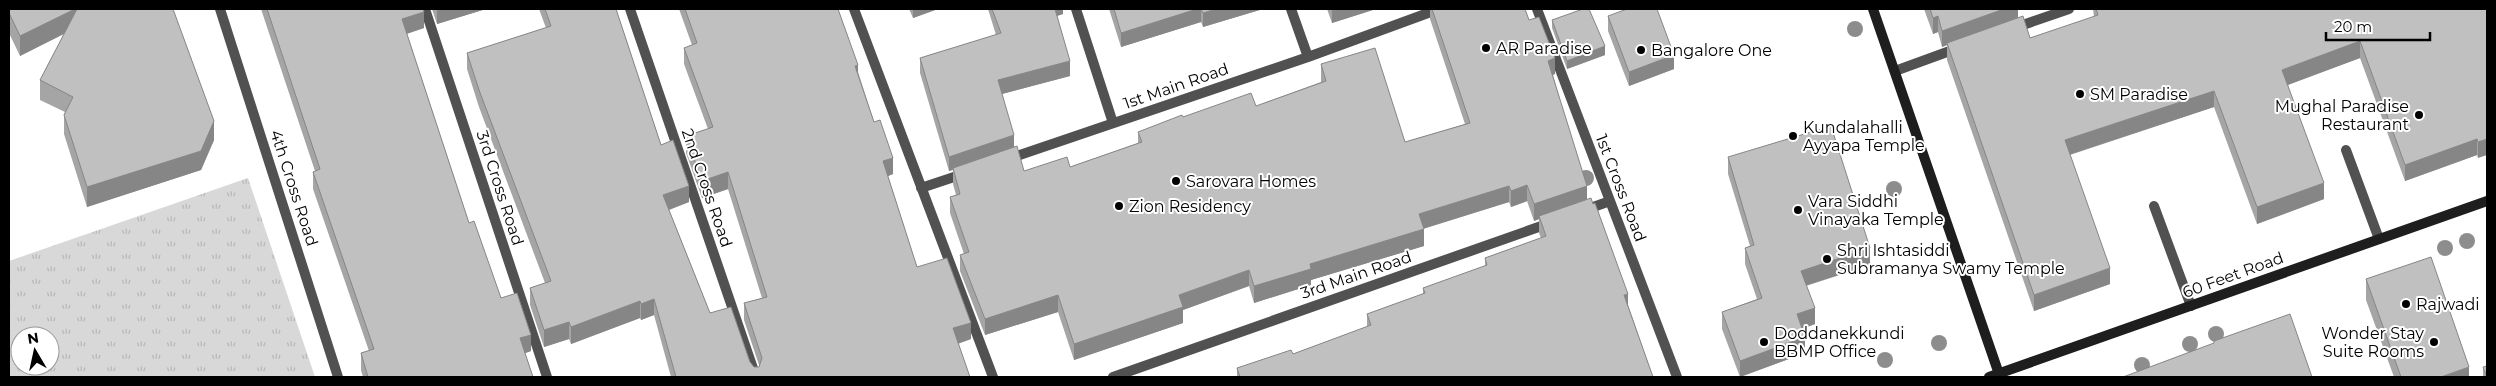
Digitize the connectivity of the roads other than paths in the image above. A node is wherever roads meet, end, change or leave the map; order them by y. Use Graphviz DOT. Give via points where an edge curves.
graph roads {
  1 [pos="220,9"];
  2 [pos="425,9"];
  3 [pos="630,9"];
  4 [pos="854,9"];
  5 [pos="1076,9"];
  6 [pos="1292,9"];
  7 [pos="1439,9"];
  8 [pos="1537,9"];
  9 [pos="1873,9"];
  10 [pos="2069,9"];
  11 [pos="2006,31"];
  12 [pos="1970,44"];
  13 [pos="1308,57"];
  14 [pos="1895,71"];
  15 [pos="1113,123"];
  16 [pos="2346,150"];
  17 [pos="994,163"];
  18 [pos="976,170"];
  19 [pos="921,188"];
  20 [pos="2487,201"];
  21 [pos="1610,202"];
  22 [pos="2154,206"];
  23 [pos="2379,239"];
  24 [pos="2191,306"];
  25 [pos="1994,376"];
  26 [pos="338,377"];
  27 [pos="547,377"];
  28 [pos="756,377"];
  29 [pos="993,377"];
  30 [pos="1113,377"];
  31 [pos="1677,377"];
  1 -- 26 [label="street, 4th Cross Road"];
  2 -- 27 [label="street, 3rd Cross Road"];
  3 -- 28 [label="street, 2nd Cross Road"];
  4 -- 19 [label="street"];
  5 -- 15 [label="street"];
  6 -- 13 [label="street"];
  7 -- 13 [label="street, 1st Main Road"];
  8 -- 21 [label="street, 1st Cross Road"];
  9 -- 14 [label="street"];
  10 -- 11 [label="street"];
  12 -- 14 [label="street"];
  13 -- 15 [label="street, 1st Main Road"];
  14 -- 25 [label="street"];
  15 -- 17 [label="street, 1st Main Road"];
  16 -- 23 [label="street"];
  18 -- 19 [label="street"];
  19 -- 29 [label="street"];
  20 -- 23 [label="street, 60 Feet Road"];
  21 -- 30 [label="street, 3rd Main Road"];
  21 -- 31 [label="street, 1st Cross Road"];
  22 -- 24 [label="street"];
  23 -- 24 [label="street, 60 Feet Road"];
  24 -- 25 [label="street, 60 Feet Road"];
}
